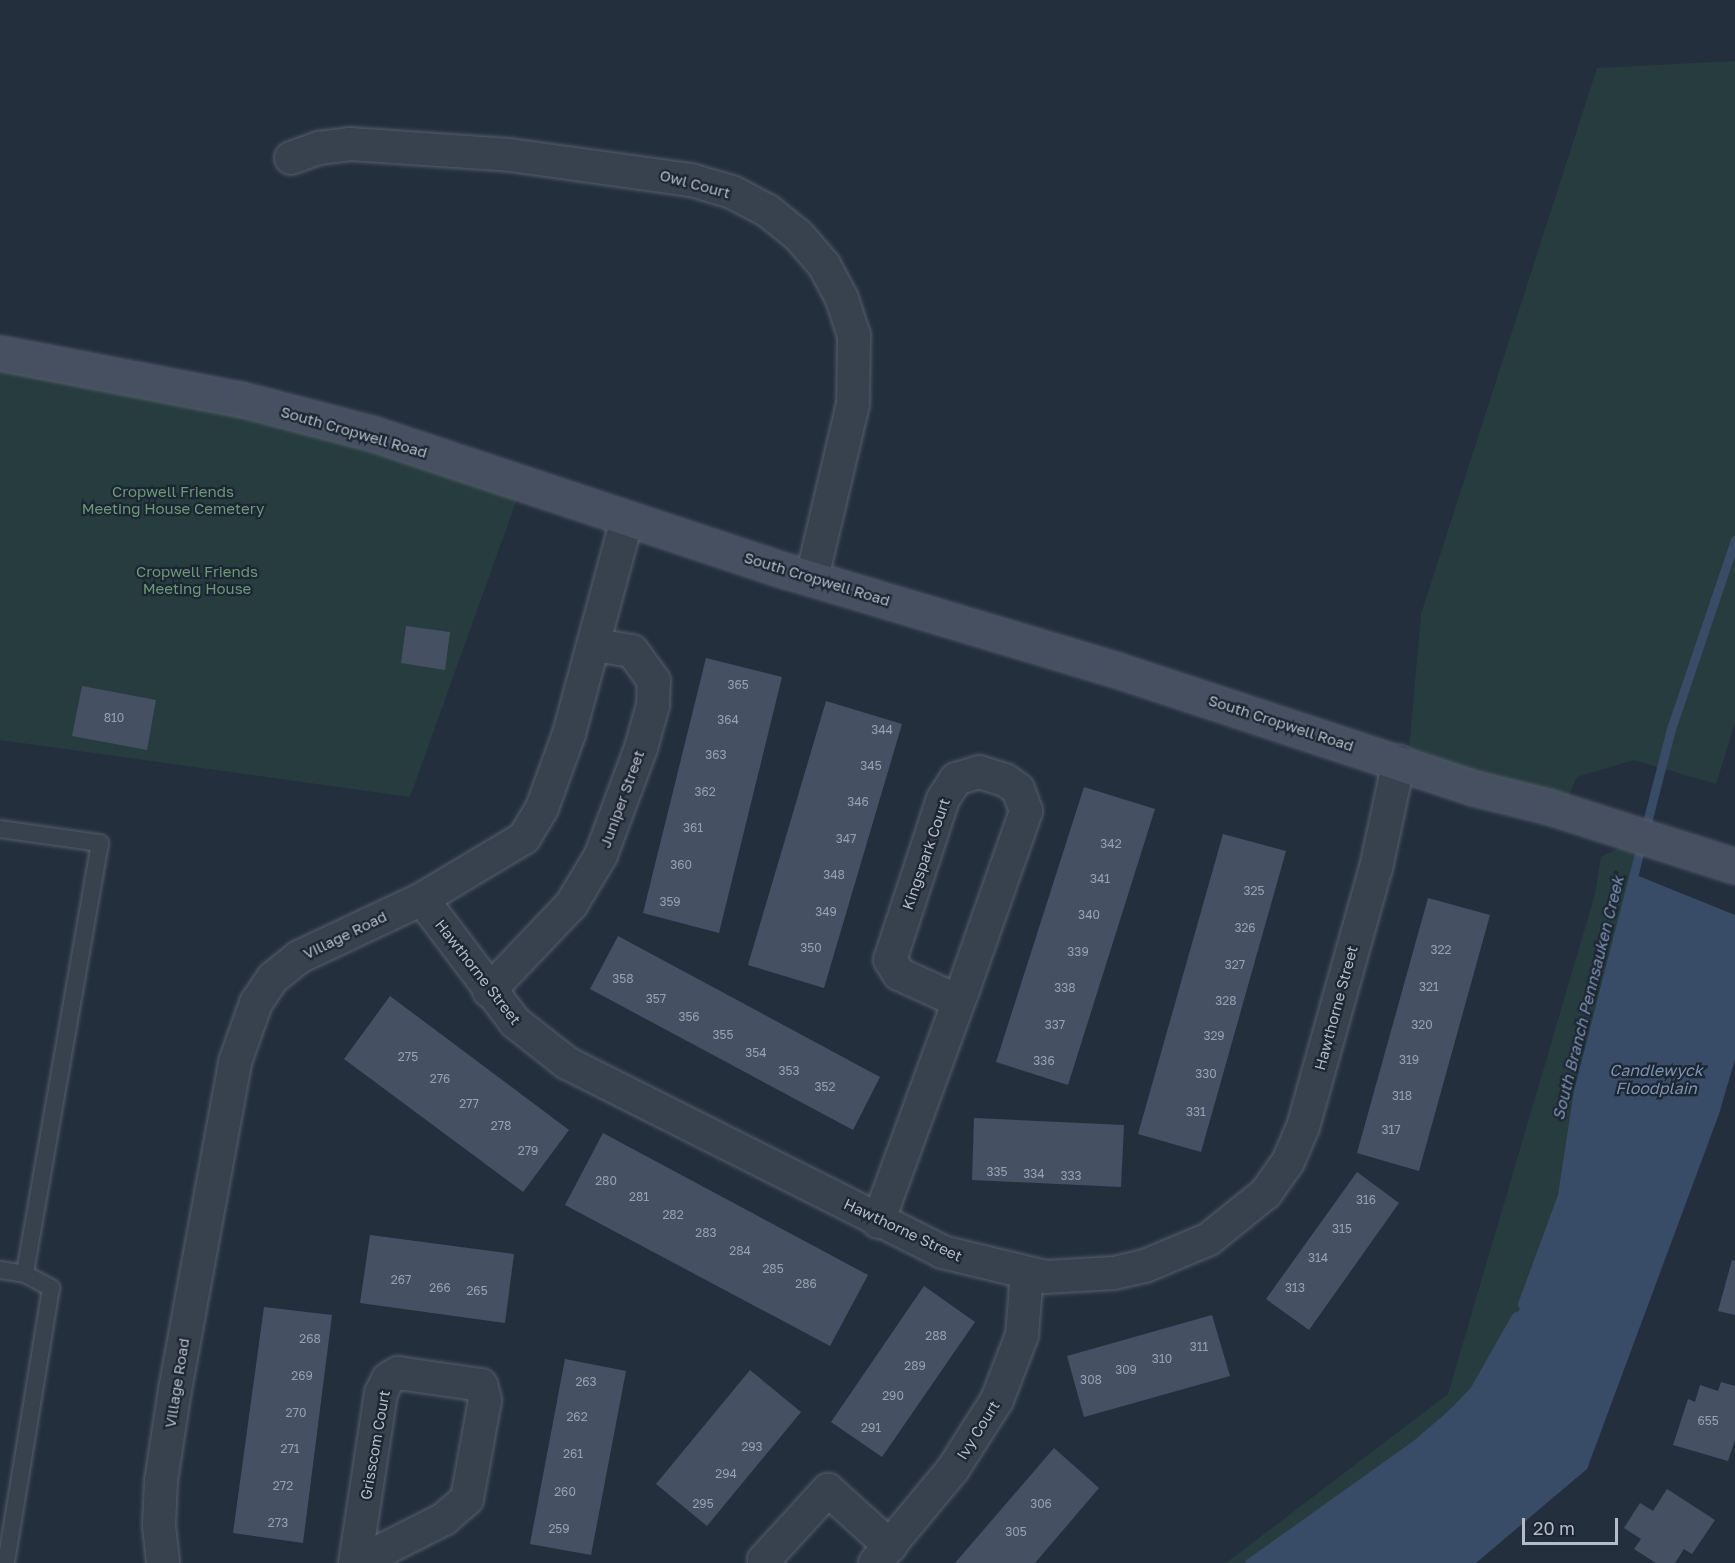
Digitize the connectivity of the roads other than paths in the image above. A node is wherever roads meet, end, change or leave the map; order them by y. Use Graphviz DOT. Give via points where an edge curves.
graph roads {
  1 [pos="291,158"];
  2 [pos="0,353"];
  3 [pos="627,519"];
  4 [pos="812,578"];
  5 [pos="593,645"];
  6 [pos="1399,761"];
  7 [pos="0,829"];
  8 [pos="1735,866"];
  9 [pos="423,899"];
  10 [pos="489,991"];
  11 [pos="958,1001"];
  12 [pos="878,1222"];
  13 [pos="0,1270"];
  14 [pos="1027,1273"];
  15 [pos="25,1274"];
  16 [pos="883,1554"];
  17 [pos="6,1563"];
  18 [pos="163,1563"];
  19 [pos="356,1563"];
  20 [pos="768,1563"];
  1 -- 4 [label="street, Owl Court" via="319,148 350,144 556,160 690,180 732,192 776,217 824,266 843,299 854,335 853,404"];
  2 -- 3 [label="street, South Cropwell Road" via="240,399 363,431"];
  3 -- 4 [label="street, South Cropwell Road"];
  3 -- 5 [label="street, Village Road"];
  4 -- 6 [label="street, South Cropwell Road" via="1127,673"];
  5 -- 9 [label="street, Village Road" via="569,734 542,808 524,838"];
  5 -- 10 [label="street, Juniper Street" via="632,651 654,681 653,705 641,748 601,855 571,905"];
  6 -- 8 [label="street, South Cropwell Road"];
  6 -- 14 [label="street, Hawthorne Street" via="1376,868 1303,1127 1288,1162 1266,1193 1209,1239 1145,1266 1081,1276"];
  7 -- 15 [label="lane" via="99,843"];
  9 -- 10 [label="street, Hawthorne Street"];
  9 -- 18 [label="street, Village Road" via="299,957 273,978 243,1032 198,1257 161,1481 159,1525"];
  10 -- 12 [label="street, Hawthorne Street" via="515,1023 567,1063"];
  11 -- 11 [label="street, Kingspark Court" via="1026,811 1018,789 1005,780 979,772 956,779 943,799 890,960 898,974"];
  11 -- 12 [label="street, Kingspark Court"];
  12 -- 14 [label="street, Hawthorne Street" via="942,1252"];
  13 -- 15 [label="lane"];
  14 -- 16 [label="street, Ivy Court" via="1022,1335 997,1401 968,1449"];
  15 -- 17 [label="lane" via="51,1288"];
  16 -- 20 [label="street" via="828,1490 764,1560"];
  19 -- 19 [label="street, Grisscom Court" via="444,1519 467,1499 485,1400 481,1385 398,1373 388,1379 381,1393"];
}
